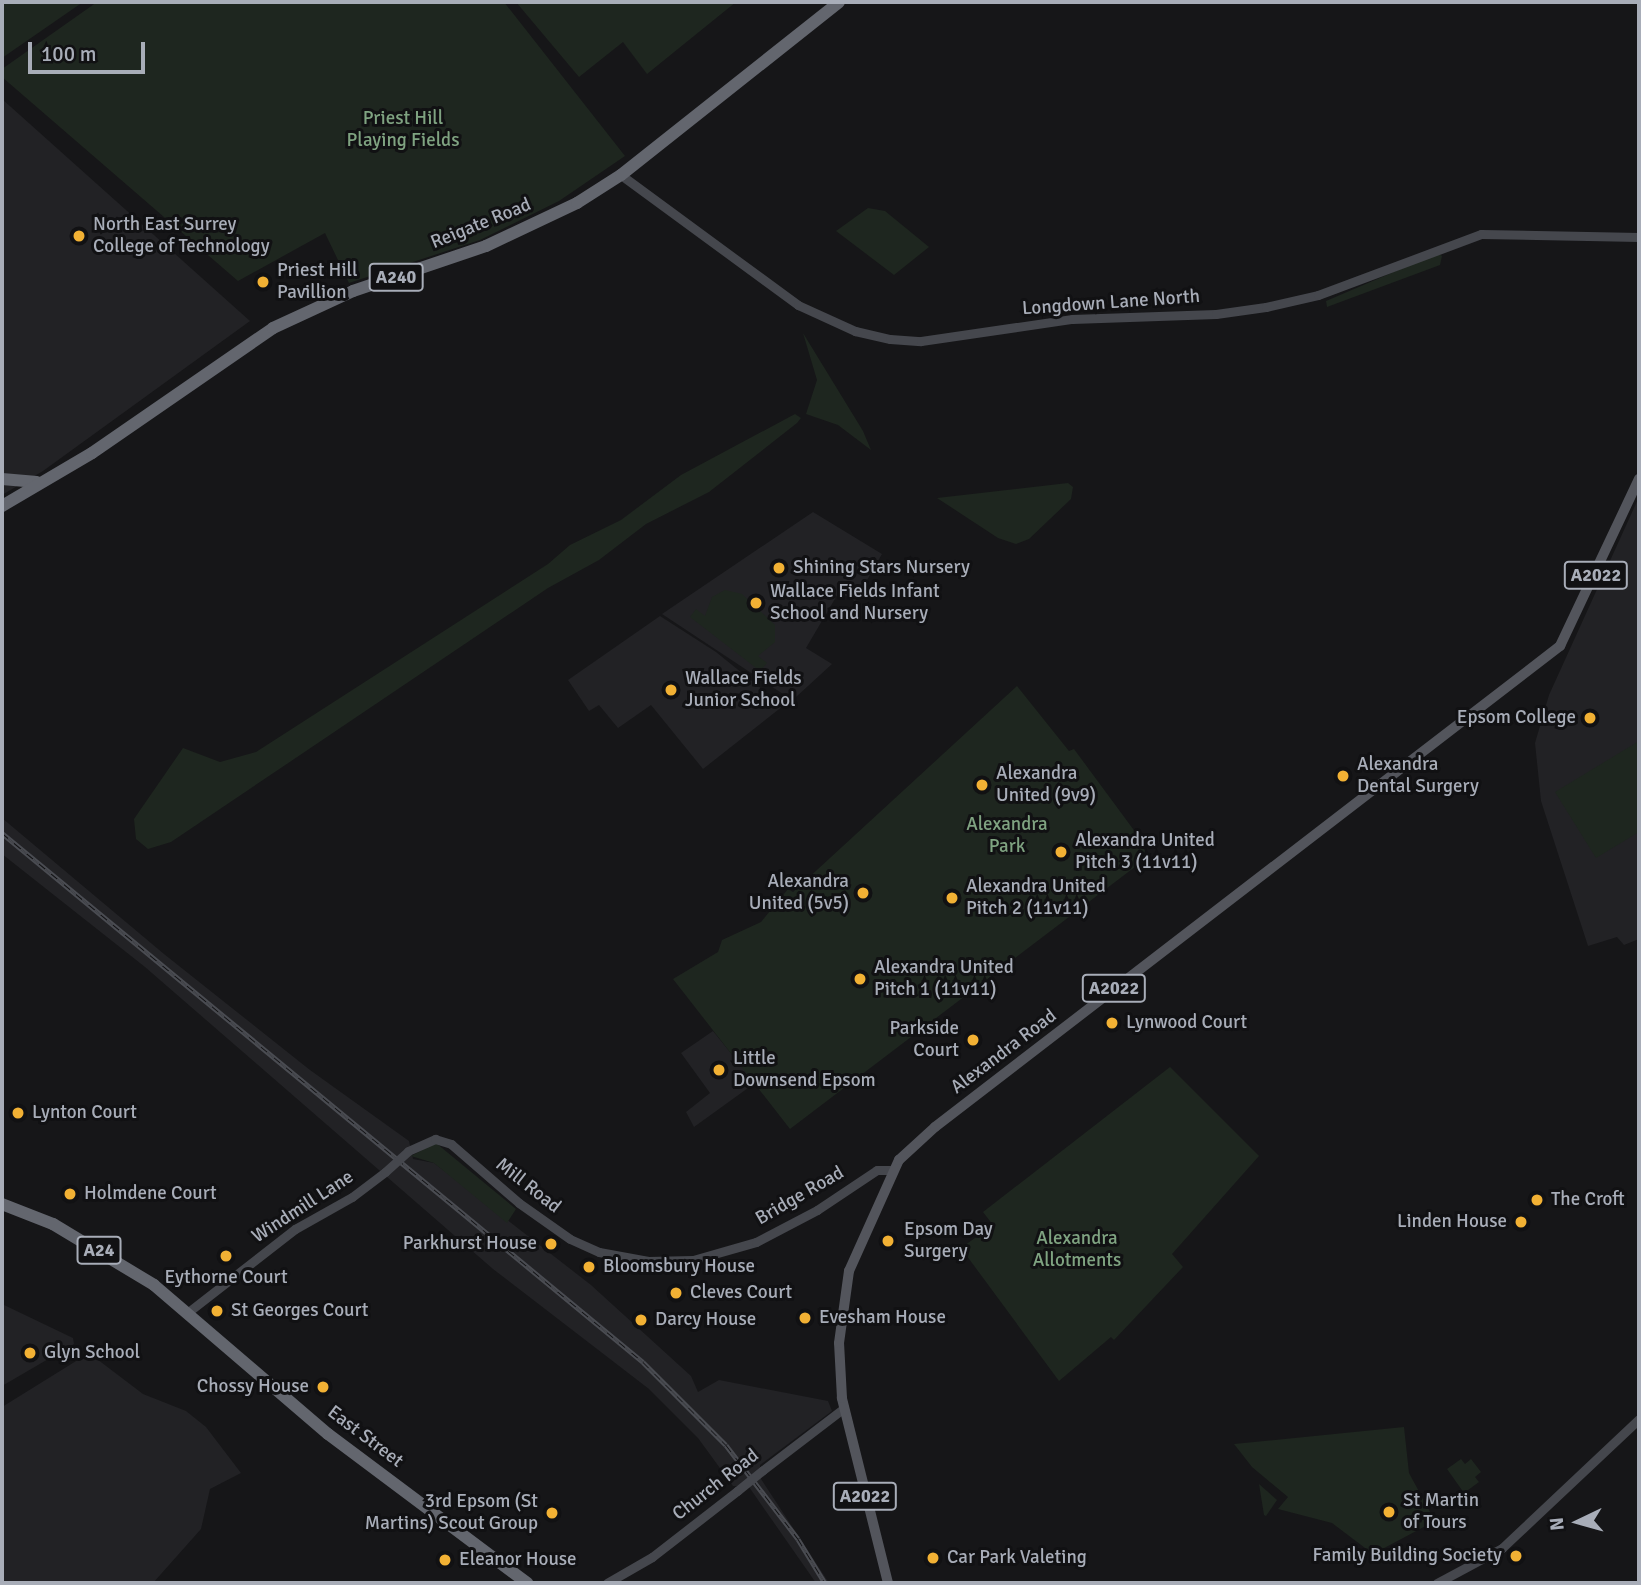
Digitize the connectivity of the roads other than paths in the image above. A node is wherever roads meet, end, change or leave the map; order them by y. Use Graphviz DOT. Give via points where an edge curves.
graph roads {
  1 [pos="839,2"];
  2 [pos="621,175"];
  3 [pos="1639,237"];
  4 [pos="2,479"];
  5 [pos="1639,479"];
  6 [pos="8,496"];
  7 [pos="440,1140"];
  8 [pos="892,1170"];
  9 [pos="2,1204"];
  10 [pos="599,1252"];
  11 [pos="187,1313"];
  12 [pos="844,1408"];
  13 [pos="1638,1423"];
  14 [pos="527,1583"];
  15 [pos="607,1583"];
  16 [pos="888,1583"];
  17 [pos="1437,1583"];
  1 -- 2 [label="highway, Reigate Road / A240"];
  2 -- 3 [label="street, Longdown Lane North" via="798,305 855,331 890,339 952,338 1072,319 1216,314 1266,307 1342,287 1481,234"];
  2 -- 6 [label="highway, Reigate Road / A240" via="577,203 486,246 353,291 273,328 115,438"];
  4 -- 6 [label="highway, Reigate Road / A240"];
  5 -- 8 [label="main road, Alexandra Road / A2022" via="1569,633 1539,662 935,1127"];
  7 -- 10 [label="street, Mill Road" via="541,1220"];
  7 -- 11 [label="street, Windmill Lane, bridge" via="408,1152 352,1197 295,1229"];
  8 -- 10 [label="street, Bridge Road" via="877,1170 781,1230 706,1257 656,1261"];
  8 -- 12 [label="main road, Alexandra Road / A2022" via="845,1286 839,1343"];
  9 -- 11 [label="highway, A24" via="74,1235 151,1283"];
  11 -- 14 [label="highway, East Street / A24" via="317,1425"];
  12 -- 15 [label="street, Church Road, bridge" via="652,1557"];
  12 -- 16 [label="main road, A2022"];
  13 -- 17 [label="street" via="1502,1548"];
}
